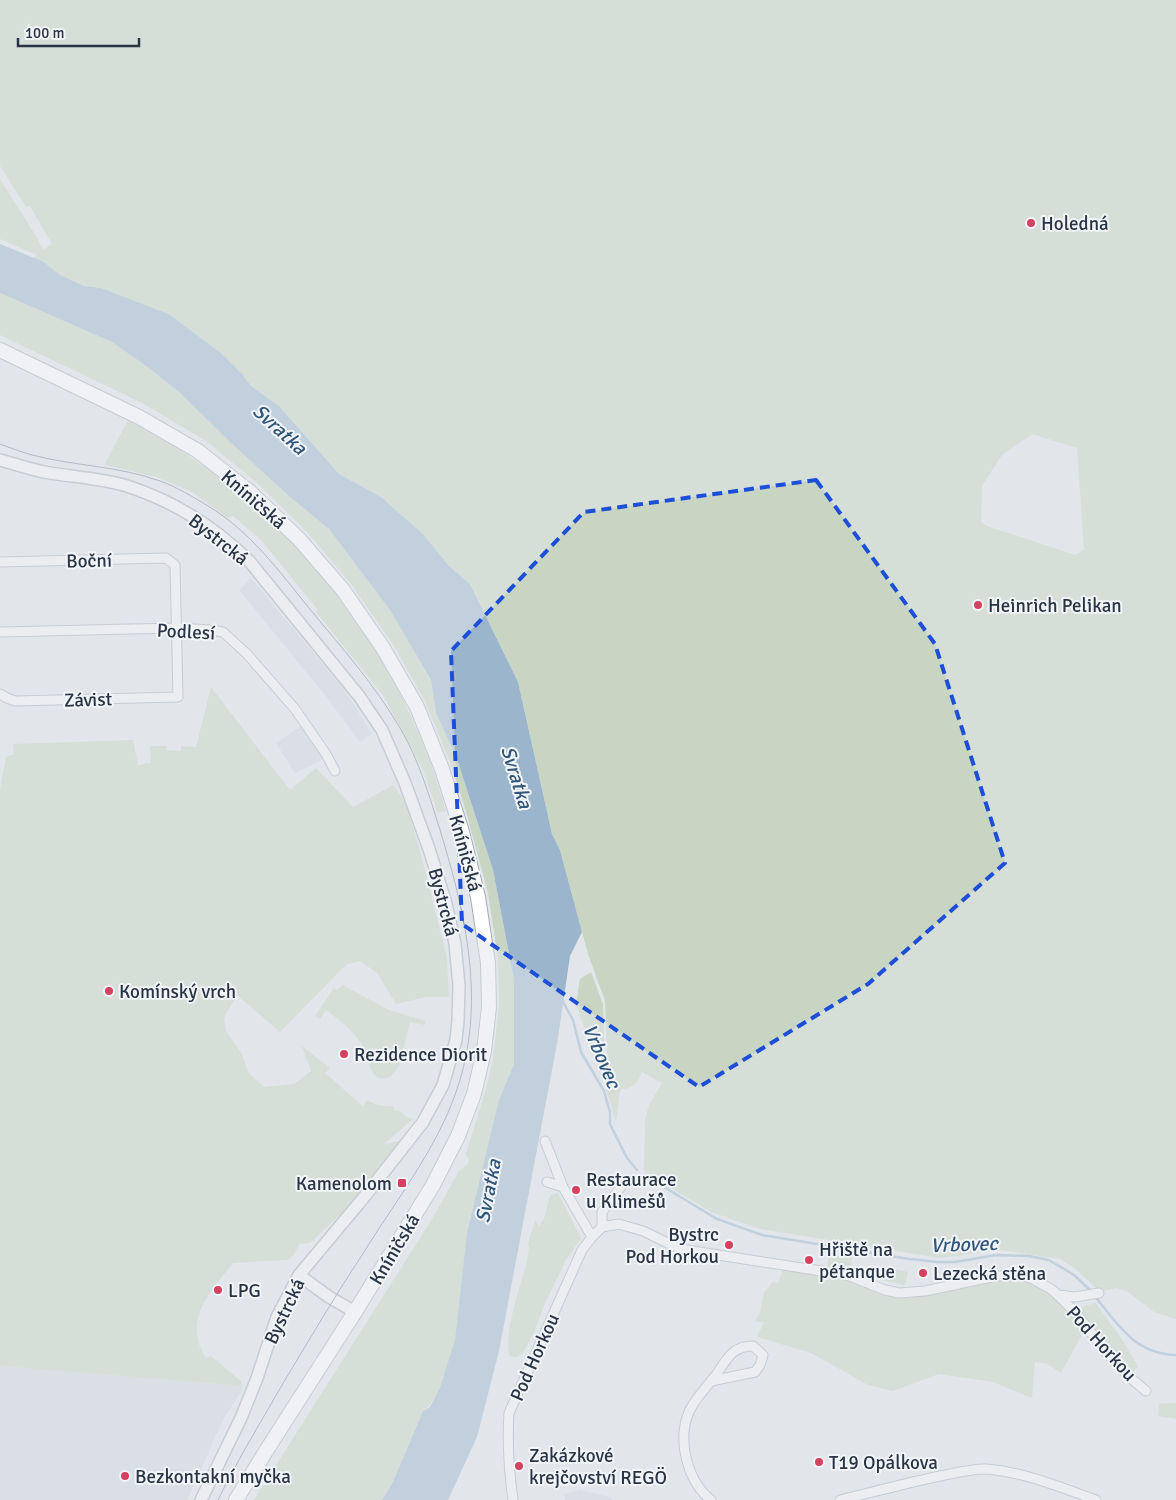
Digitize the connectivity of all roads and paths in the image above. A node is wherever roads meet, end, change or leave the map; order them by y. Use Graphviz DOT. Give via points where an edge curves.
graph roads {
  1 [pos="0,350"];
  2 [pos="0,460"];
  3 [pos="0,562"];
  4 [pos="176,628"];
  5 [pos="0,632"];
  6 [pos="0,694"];
  7 [pos="335,771"];
  8 [pos="544,1141"];
  9 [pos="547,1182"];
  10 [pos="623,1184"];
  11 [pos="562,1187"];
  12 [pos="602,1227"];
  13 [pos="592,1236"];
  14 [pos="299,1275"];
  15 [pos="1099,1293"];
  16 [pos="1058,1295"];
  17 [pos="355,1312"];
  18 [pos="711,1381"];
  19 [pos="1146,1391"];
  20 [pos="201,1500"];
  21 [pos="236,1500"];
  22 [pos="513,1500"];
  23 [pos="710,1500"];
  24 [pos="840,1500"];
  25 [pos="1096,1500"];
  1 -- 17 [label="main road, Kníničská" via="139,417 198,451 250,492 298,538 343,590 372,631 417,707 442,768 478,897 488,962 489,1007 484,1051 474,1094 458,1136 433,1185"];
  2 -- 14 [label="street, Bystrcká" via="43,472 126,486 180,509 236,548 359,696 382,730 411,799 435,866 455,943 459,986 456,1040 443,1085 423,1122"];
  3 -- 4 [label="street, Boční" via="166,558 174,565"];
  4 -- 5 [label="street, Podlesí"];
  4 -- 6 [label="street, Závist" via="178,696 15,702"];
  4 -- 7 [label="street, Podlesí" via="221,631 231,638 295,709"];
  8 -- 11 [label="street"];
  9 -- 11 [label="street"];
  10 -- 12 [label="street" via="602,1212"];
  11 -- 13 [label="street"];
  12 -- 13 [label="street, Pod Horkou"];
  12 -- 16 [label="street, Pod Horkou" via="619,1224 643,1231 680,1249 847,1275 899,1293 996,1276 1020,1276 1031,1278"];
  13 -- 22 [label="street, Pod Horkou" via="582,1250 509,1413"];
  14 -- 17 [label="street"];
  14 -- 20 [label="street, Bystrcká" via="277,1317 241,1418"];
  15 -- 16 [label="street, Pod Horkou" via="1075,1297"];
  16 -- 19 [label="street, Pod Horkou" via="1109,1356"];
  17 -- 21 [label="main road, Kníničská"];
  18 -- 18 [label="street" via="755,1372 763,1355 753,1346 743,1346 733,1352"];
  18 -- 23 [label="street" via="690,1410 685,1426 689,1469"];
  24 -- 25 [label="street" via="928,1478 985,1469 1020,1475"];
}
